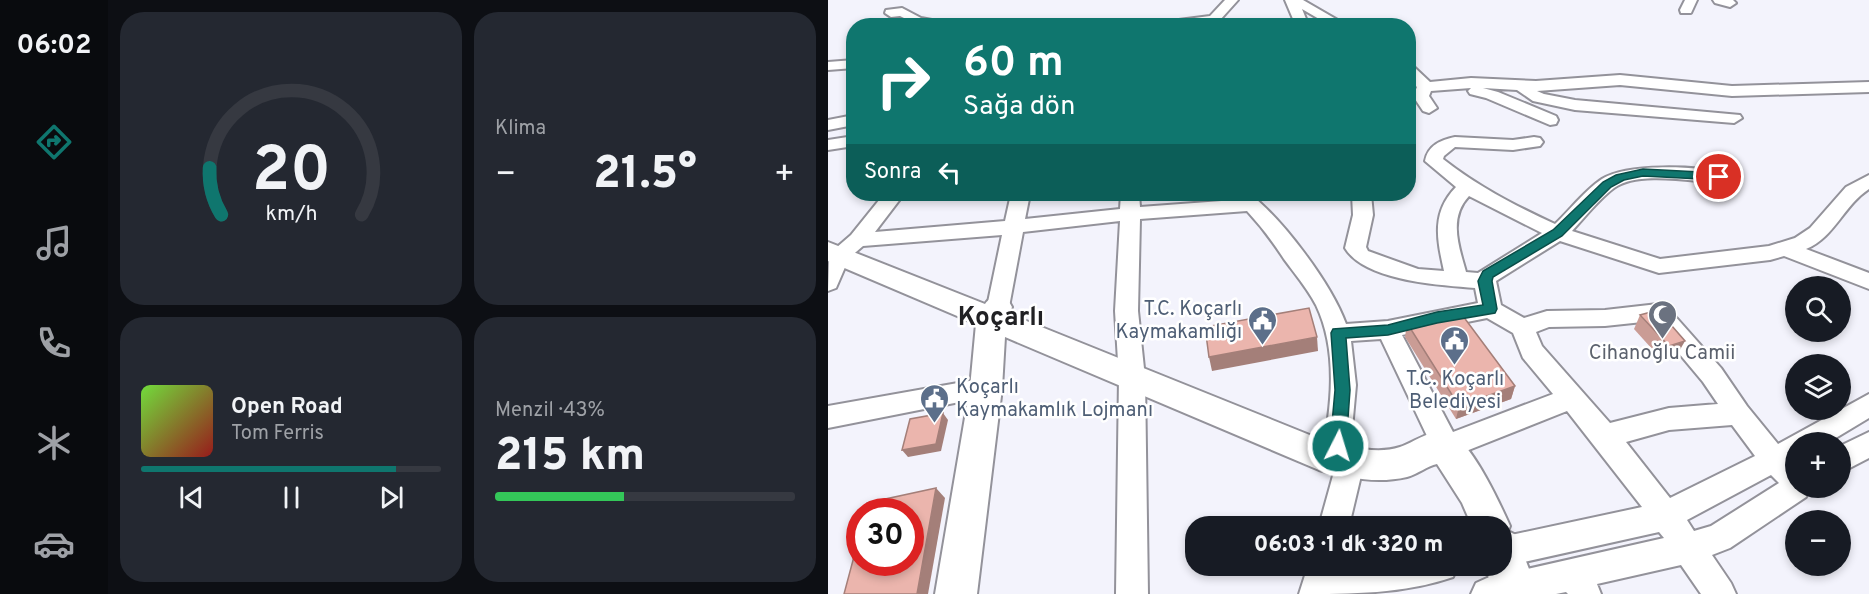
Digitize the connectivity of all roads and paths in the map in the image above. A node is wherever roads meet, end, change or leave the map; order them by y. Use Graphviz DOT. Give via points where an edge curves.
graph roads {
  1 [pos="1232,0"];
  2 [pos="1292,0"];
  3 [pos="889,13"];
  4 [pos="912,18"];
  5 [pos="1216,18"];
  6 [pos="1300,18"];
  7 [pos="1327,18"];
  8 [pos="846,65"];
  9 [pos="828,66"];
  10 [pos="1416,77"];
  11 [pos="1458,84"];
  12 [pos="1425,86"];
  13 [pos="1522,87"];
  14 [pos="1869,87"];
  15 [pos="1429,108"];
  16 [pos="1734,118"];
  17 [pos="1550,120"];
  18 [pos="846,122"];
  19 [pos="828,125"];
  20 [pos="846,142"];
  21 [pos="1534,142"];
  22 [pos="828,145"];
  23 [pos="1719,177"];
  24 [pos="1869,181"];
  25 [pos="1467,186"];
  26 [pos="887,201"];
  27 [pos="1019,201"];
  28 [pos="1199,201"];
  29 [pos="1247,201"];
  30 [pos="1361,201"];
  31 [pos="1130,204"];
  32 [pos="1014,228"];
  33 [pos="1558,233"];
  34 [pos="841,246"];
  35 [pos="1786,249"];
  36 [pos="1457,280"];
  37 [pos="1485,281"];
  38 [pos="1869,281"];
  39 [pos="828,283"];
  40 [pos="1491,309"];
  41 [pos="1002,316"];
  42 [pos="1522,328"];
  43 [pos="1388,330"];
  44 [pos="1338,333"];
  45 [pos="1130,369"];
  46 [pos="986,388"];
  47 [pos="1571,398"];
  48 [pos="1738,414"];
  49 [pos="1864,414"];
  50 [pos="828,417"];
  51 [pos="1827,432"];
  52 [pos="1605,436"];
  53 [pos="1869,444"];
  54 [pos="1435,449"];
  55 [pos="1851,455"];
  56 [pos="1341,456"];
  57 [pos="1785,459"];
  58 [pos="1785,465"];
  59 [pos="1785,495"];
  60 [pos="1335,516"];
  61 [pos="1483,516"];
  62 [pos="1666,516"];
  63 [pos="1688,548"];
  64 [pos="1512,562"];
  65 [pos="1512,568"];
  66 [pos="1321,576"];
  67 [pos="1397,576"];
  68 [pos="1580,584"];
  69 [pos="956,594"];
  70 [pos="1132,594"];
  71 [pos="1315,594"];
  72 [pos="1720,594"];
  1 -- 5 [label="street"];
  2 -- 6 [label="street"];
  2 -- 7 [label="street"];
  3 -- 4 [label="street" via="902,12"];
  8 -- 9 [label="street"];
  10 -- 12 [label="street"];
  11 -- 12 [label="street"];
  11 -- 13 [label="street"];
  11 -- 17 [label="street"];
  12 -- 15 [label="street" via="1421,96"];
  13 -- 14 [label="street" via="1620,80 1732,91"];
  13 -- 16 [label="street" via="1539,98 1575,105"];
  18 -- 19 [label="street"];
  20 -- 22 [label="street"];
  21 -- 25 [label="street" via="1513,146 1468,141 1447,144 1435,154 1434,161"];
  23 -- 33 [label="street" via="1643,173 1620,177 1607,184"];
  24 -- 35 [label="street" via="1853,191 1816,233"];
  25 -- 33 [label="street"];
  25 -- 36 [label="street" via="1454,200 1446,221"];
  26 -- 34 [label="street"];
  27 -- 32 [label="street"];
  28 -- 31 [label="street"];
  29 -- 44 [label="street" via="1273,228 1314,284"];
  30 -- 36 [label="street" via="1357,252 1416,276"];
  31 -- 32 [label="street"];
  31 -- 45 [label="street"];
  32 -- 34 [label="street"];
  32 -- 41 [label="street"];
  33 -- 35 [label="street" via="1659,266"];
  33 -- 37 [label="street" via="1494,269"];
  34 -- 39 [label="street"];
  34 -- 41 [label="main road"];
  35 -- 38 [label="street"];
  36 -- 37 [label="street"];
  37 -- 40 [label="street"];
  40 -- 42 [label="street"];
  40 -- 43 [label="street"];
  41 -- 45 [label="main road"];
  41 -- 46 [label="main road"];
  42 -- 47 [label="street" via="1532,351"];
  42 -- 48 [label="street" via="1547,319 1658,312 1712,375"];
  43 -- 44 [label="street"];
  43 -- 54 [label="street"];
  44 -- 56 [label="street"];
  45 -- 56 [label="main road" via="1295,446"];
  45 -- 70 [label="street"];
  46 -- 50 [label="street"];
  46 -- 69 [label="main road"];
  47 -- 52 [label="street"];
  47 -- 54 [label="street"];
  48 -- 52 [label="street" via="1669,419"];
  48 -- 57 [label="street"];
  49 -- 51 [label="street"];
  52 -- 62 [label="street"];
  53 -- 55 [label="street"];
  54 -- 56 [label="main road" via="1389,465"];
  54 -- 61 [label="main road" via="1474,492"];
  56 -- 60 [label="street"];
  58 -- 62 [label="street"];
  59 -- 63 [label="street" via="1719,538"];
  62 -- 63 [label="street"];
  62 -- 64 [label="street"];
  63 -- 68 [label="street"];
  63 -- 72 [label="street"];
  65 -- 68 [label="street"];
  66 -- 71 [label="street"];
  67 -- 71 [label="street"];
}
